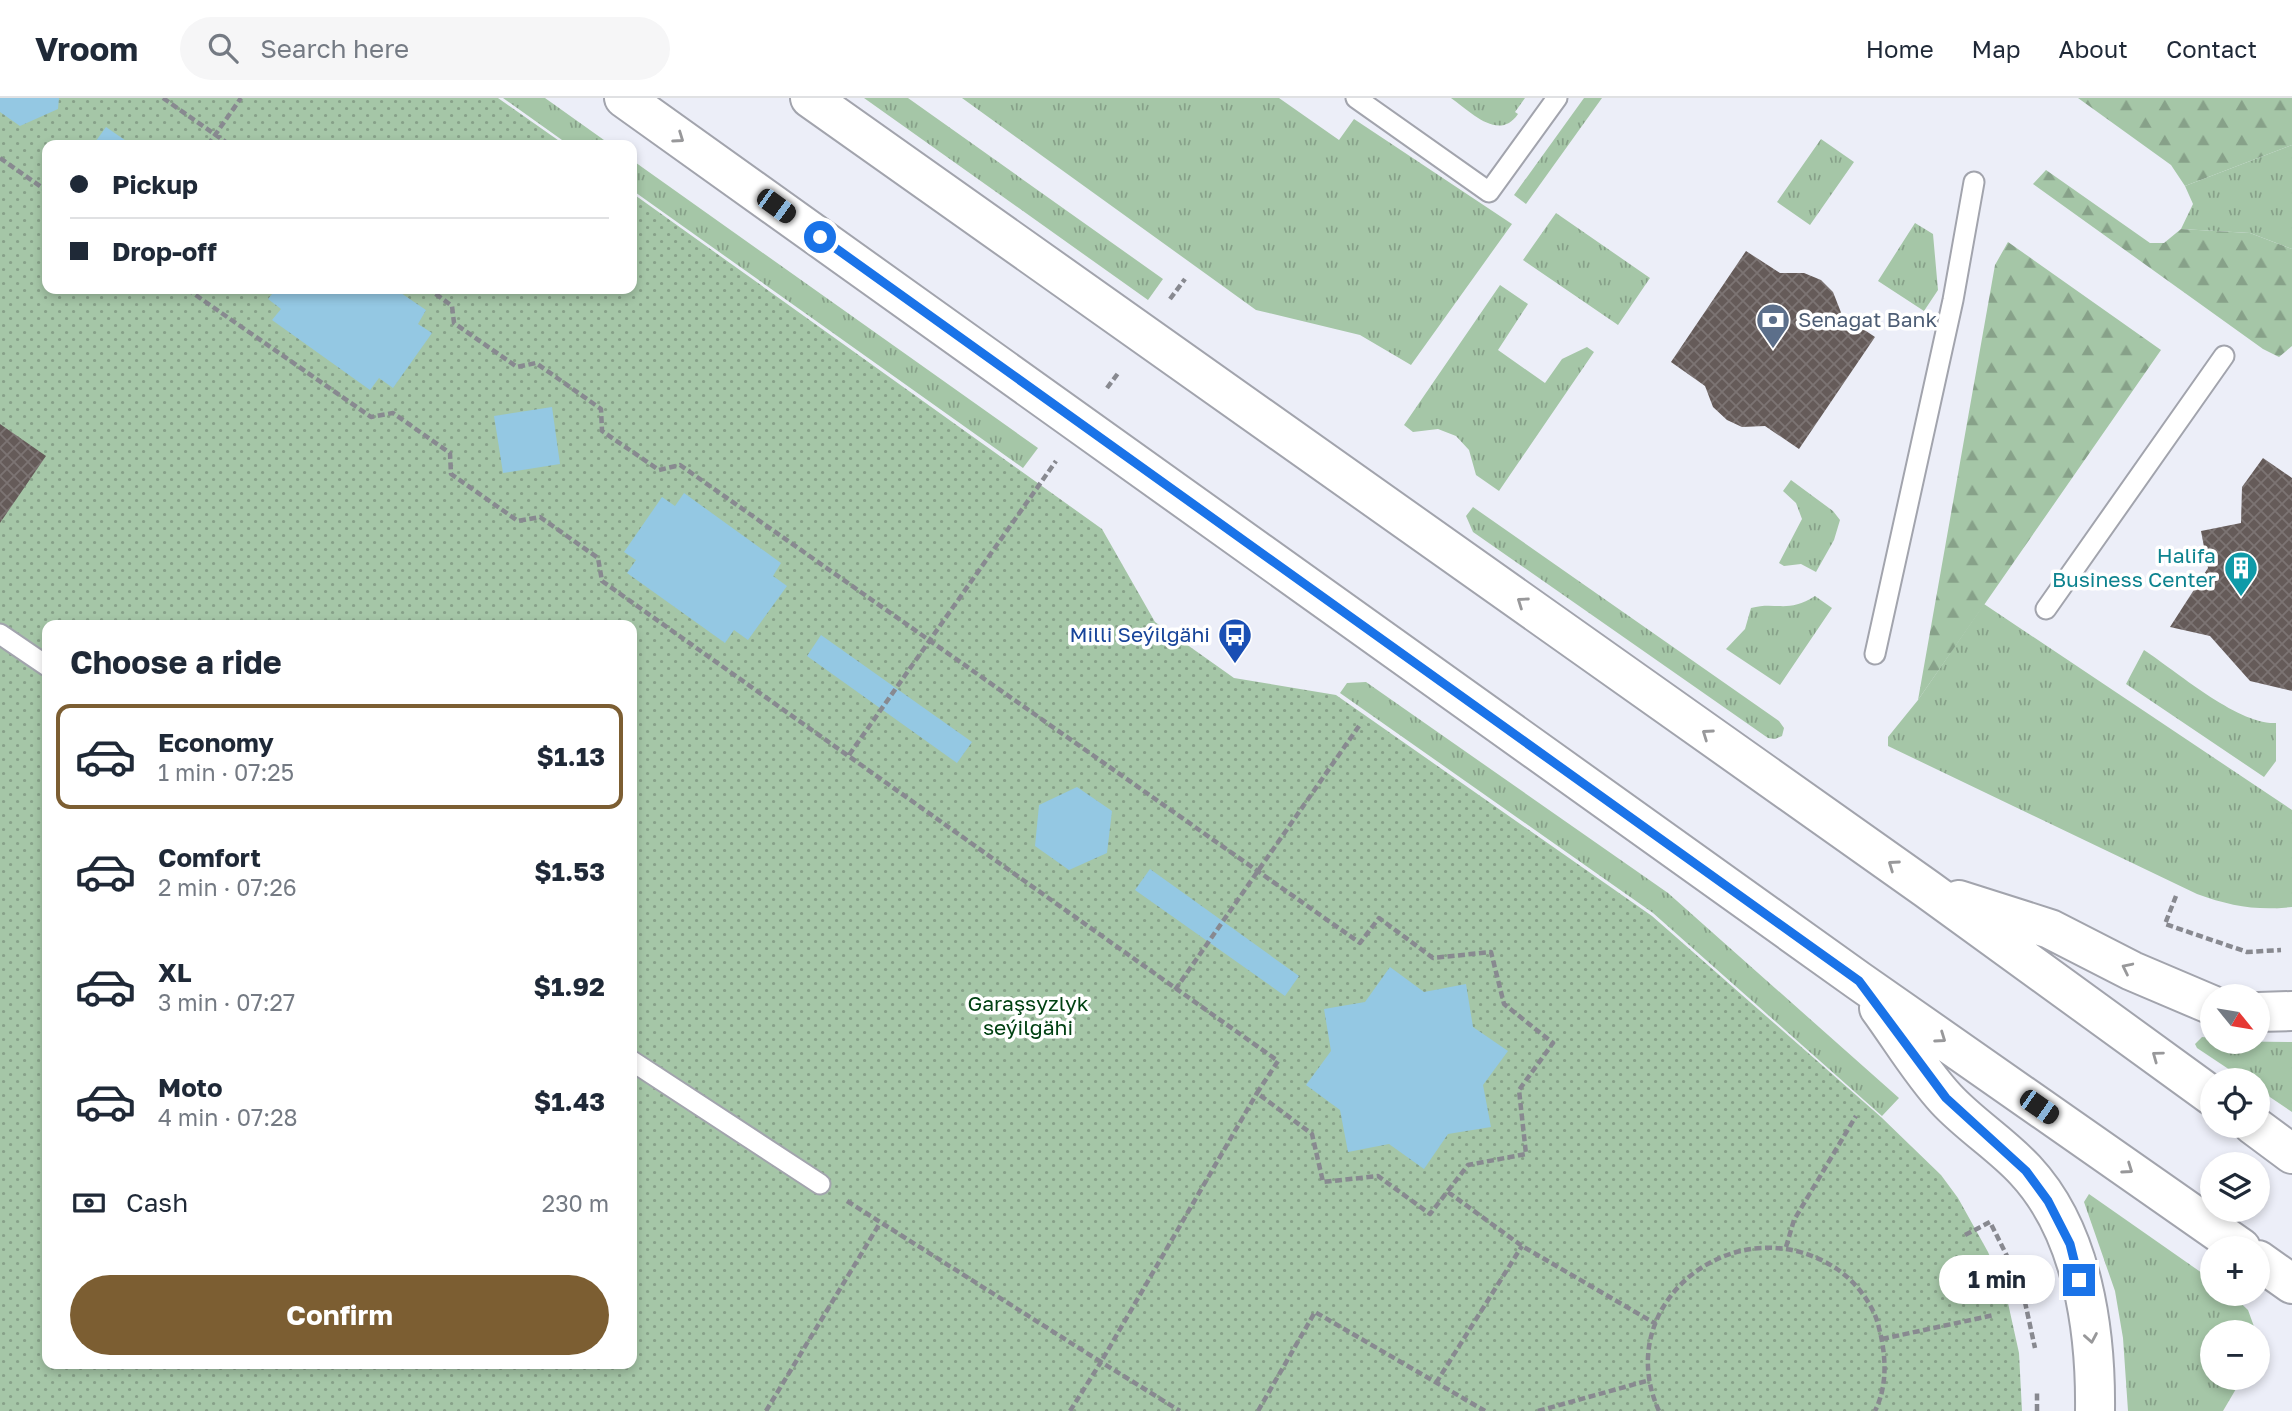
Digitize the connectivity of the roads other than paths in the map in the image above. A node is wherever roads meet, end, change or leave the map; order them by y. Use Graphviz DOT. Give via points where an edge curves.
graph roads {
  1 [pos="624,98"];
  2 [pos="810,98"];
  3 [pos="1356,98"];
  4 [pos="1557,98"];
  5 [pos="1974,183"];
  6 [pos="2224,355"];
  7 [pos="2046,609"];
  8 [pos="0,634"];
  9 [pos="1875,654"];
  10 [pos="42,663"];
  11 [pos="1927,889"];
  12 [pos="1859,981"];
  13 [pos="2200,1001"];
  14 [pos="2292,1011"];
  15 [pos="2270,1012"];
  16 [pos="637,1064"];
  17 [pos="2200,1087"];
  18 [pos="2270,1138"];
  19 [pos="2292,1154"];
  20 [pos="820,1184"];
  21 [pos="2224,1236"];
  22 [pos="2270,1268"];
  23 [pos="2292,1284"];
  24 [pos="2095,1411"];
  1 -- 12 [label="main road, one-way"];
  11 -- 2 [label="main road, one-way"];
  3 -- 4 [label="lane" via="1489,192"];
  5 -- 9 [label="lane" via="1953,300"];
  6 -- 7 [label="lane"];
  8 -- 10 [label="lane"];
  13 -- 11 [label="main road, one-way" via="2050,929"];
  17 -- 11 [label="main road, one-way"];
  12 -- 21 [label="main road, one-way"];
  12 -- 24 [label="main road, one-way" via="1946,1098 2026,1171 2048,1201 2070,1244 2084,1298 2095,1359"];
  14 -- 15 [label="main road"];
  16 -- 20 [label="lane"];
  18 -- 19 [label="main road"];
  22 -- 23 [label="main road"];
}
